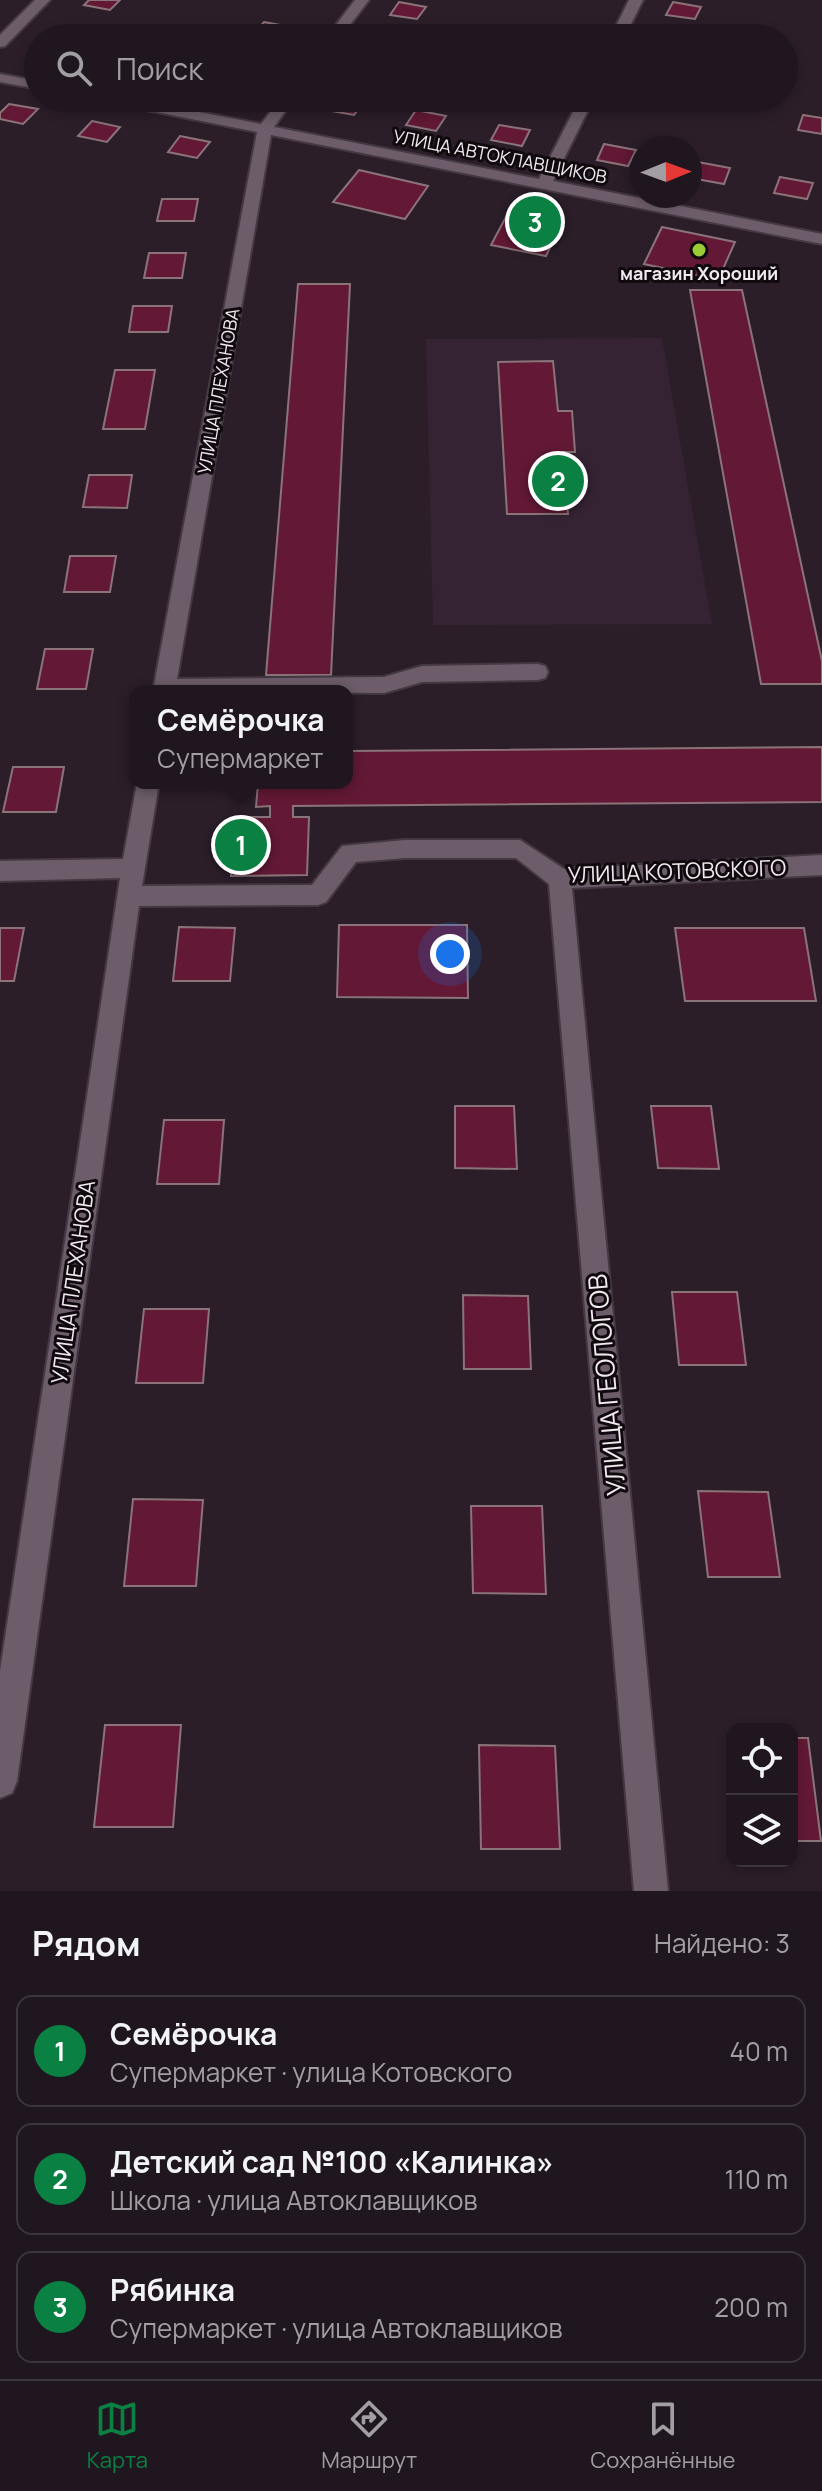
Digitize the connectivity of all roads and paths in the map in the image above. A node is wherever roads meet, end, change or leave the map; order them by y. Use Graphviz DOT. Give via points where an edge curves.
graph roads {
  1 [pos="43,0"];
  2 [pos="362,0"];
  3 [pos="636,0"];
  4 [pos="344,24"];
  5 [pos="624,24"];
  6 [pos="0,43"];
  7 [pos="0,78"];
  8 [pos="24,82"];
  9 [pos="177,112"];
  10 [pos="278,112"];
  11 [pos="580,112"];
  12 [pos="265,129"];
  13 [pos="543,186"];
  14 [pos="822,239"];
  15 [pos="538,672"];
  16 [pos="166,685"];
  17 [pos="353,686"];
  18 [pos="147,789"];
  19 [pos="822,865"];
  20 [pos="133,868"];
  21 [pos="0,871"];
  22 [pos="560,879"];
  23 [pos="129,896"];
  24 [pos="0,1781"];
  25 [pos="651,1891"];
  1 -- 6 [label="street"];
  2 -- 4 [label="street"];
  3 -- 5 [label="street"];
  7 -- 8 [label="street"];
  9 -- 12 [label="street, УЛИЦА АВТОКЛАВЩИКОВ"];
  10 -- 12 [label="street, УЛИЦА ПЛЕХАНОВА"];
  11 -- 13 [label="street"];
  12 -- 13 [label="street, УЛИЦА АВТОКЛАВЩИКОВ"];
  12 -- 16 [label="street, УЛИЦА ПЛЕХАНОВА"];
  13 -- 14 [label="street, УЛИЦА АВТОКЛАВЩИКОВ"];
  15 -- 17 [label="street" via="422,674 384,685"];
  18 -- 20 [label="street, УЛИЦА ПЛЕХАНОВА"];
  19 -- 22 [label="street, УЛИЦА КОТОВСКОГО"];
  20 -- 21 [label="street"];
  20 -- 23 [label="street, УЛИЦА ПЛЕХАНОВА"];
  22 -- 23 [label="street, УЛИЦА КОТОВСКОГО" via="520,849 405,849 350,853 318,895"];
  22 -- 25 [label="street, УЛИЦА ГЕОЛОГОВ"];
  23 -- 24 [label="street, УЛИЦА ПЛЕХАНОВА"];
}
